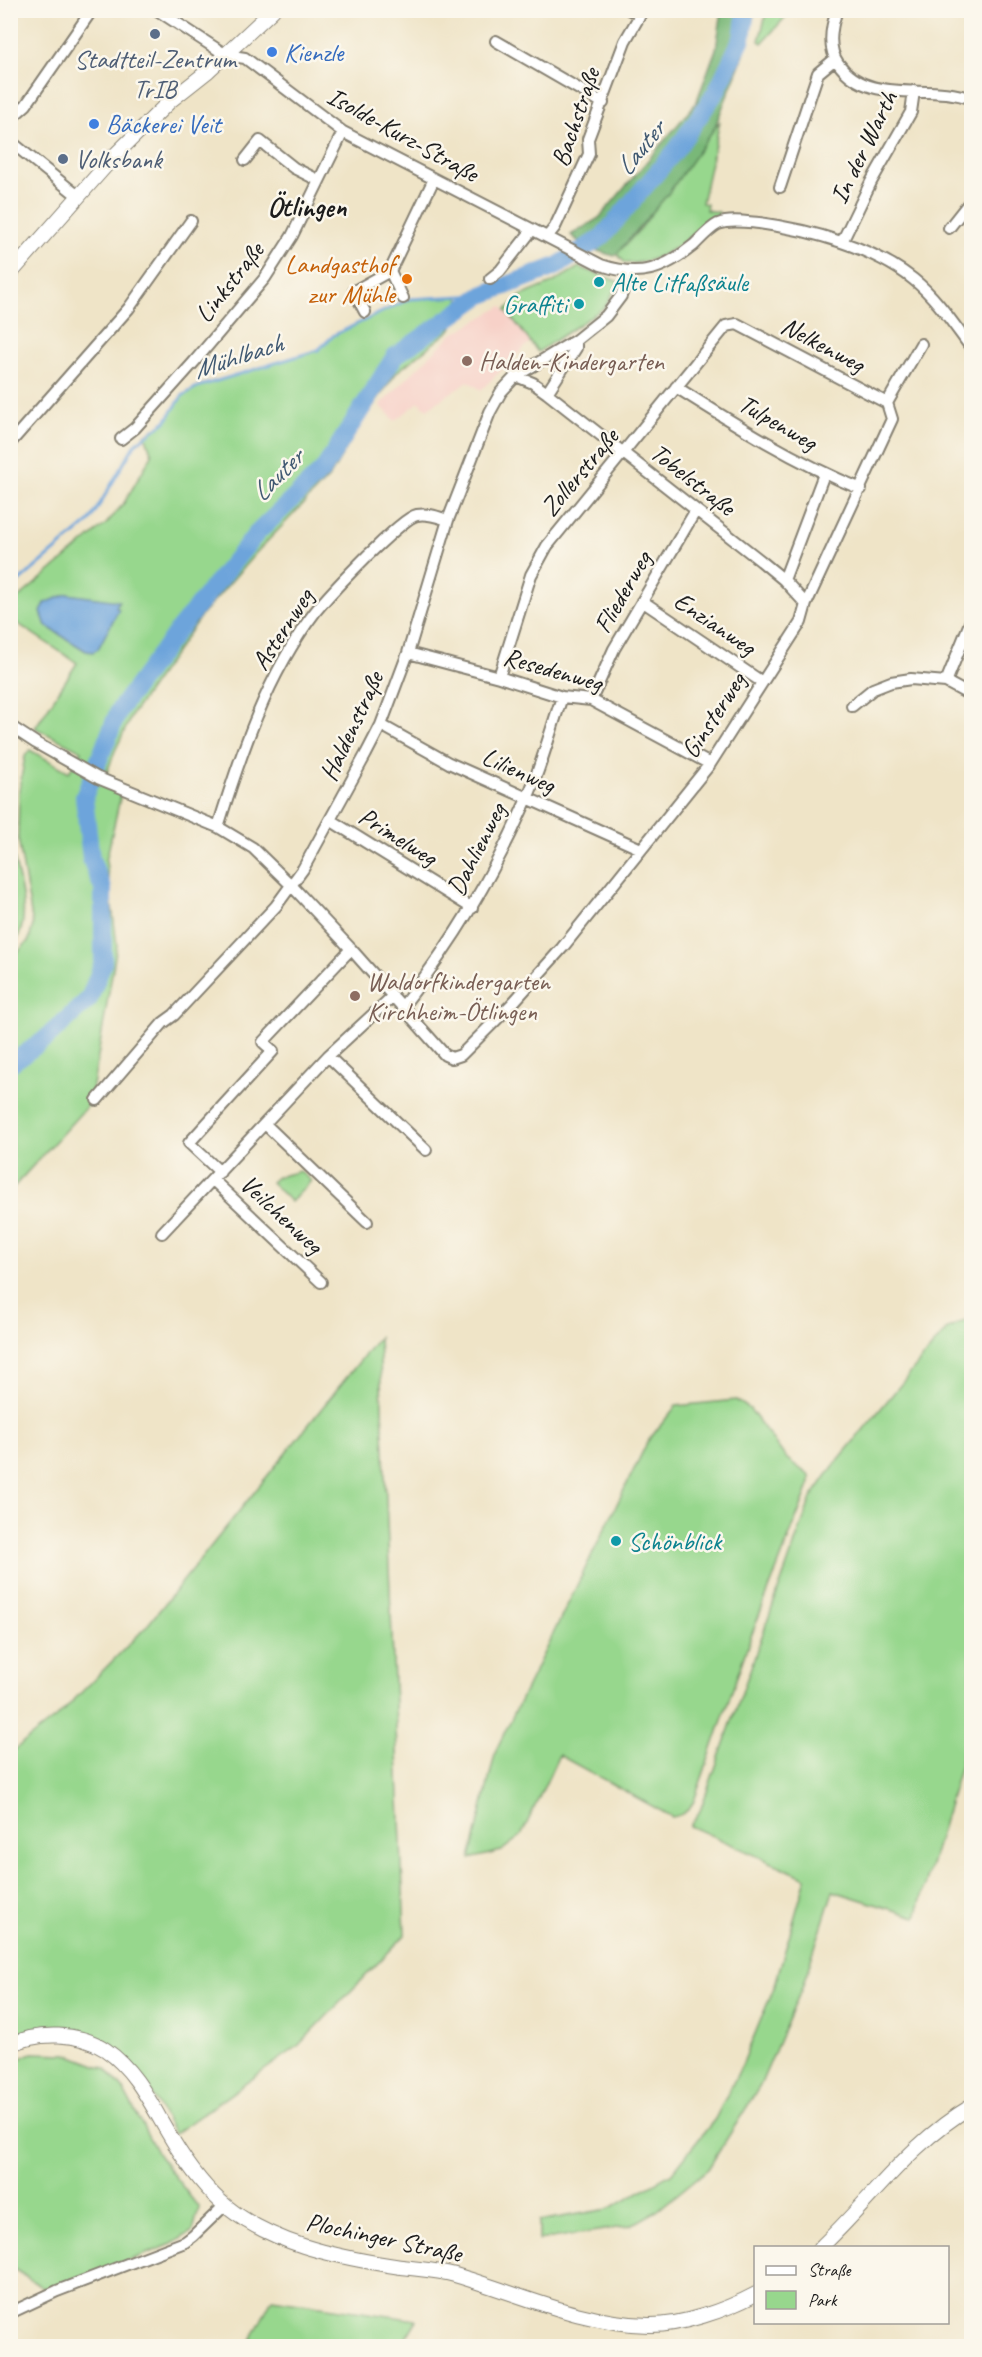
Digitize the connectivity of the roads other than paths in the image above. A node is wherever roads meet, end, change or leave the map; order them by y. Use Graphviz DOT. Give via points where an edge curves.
graph roads {
  1 [pos="92,10"];
  2 [pos="157,10"];
  3 [pos="273,10"];
  4 [pos="630,10"];
  5 [pos="837,10"];
  6 [pos="642,11"];
  7 [pos="496,41"];
  8 [pos="226,55"];
  9 [pos="835,59"];
  10 [pos="914,91"];
  11 [pos="972,99"];
  12 [pos="603,103"];
  13 [pos="10,119"];
  14 [pos="343,132"];
  15 [pos="10,141"];
  16 [pos="245,160"];
  17 [pos="434,179"];
  18 [pos="318,180"];
  19 [pos="780,187"];
  20 [pos="78,196"];
  21 [pos="972,199"];
  22 [pos="191,221"];
  23 [pos="949,228"];
  24 [pos="532,230"];
  25 [pos="547,237"];
  26 [pos="842,242"];
  27 [pos="390,271"];
  28 [pos="629,272"];
  29 [pos="10,274"];
  30 [pos="490,279"];
  31 [pos="403,298"];
  32 [pos="365,312"];
  33 [pos="737,324"];
  34 [pos="576,340"];
  35 [pos="921,344"];
  36 [pos="972,349"];
  37 [pos="516,376"];
  38 [pos="676,387"];
  39 [pos="547,393"];
  40 [pos="888,404"];
  41 [pos="121,439"];
  42 [pos="10,443"];
  43 [pos="622,452"];
  44 [pos="824,474"];
  45 [pos="861,489"];
  46 [pos="696,510"];
  47 [pos="448,520"];
  48 [pos="784,580"];
  49 [pos="642,601"];
  50 [pos="806,604"];
  51 [pos="972,618"];
  52 [pos="408,653"];
  53 [pos="499,677"];
  54 [pos="762,682"];
  55 [pos="946,682"];
  56 [pos="972,696"];
  57 [pos="562,697"];
  58 [pos="591,700"];
  59 [pos="852,706"];
  60 [pos="381,725"];
  61 [pos="10,726"];
  62 [pos="710,764"];
  63 [pos="527,799"];
  64 [pos="330,820"];
  65 [pos="219,827"];
  66 [pos="641,849"];
  67 [pos="291,885"];
  68 [pos="472,908"];
  69 [pos="351,949"];
  70 [pos="393,996"];
  71 [pos="403,1006"];
  72 [pos="328,1056"];
  73 [pos="97,1100"];
  74 [pos="265,1124"];
  75 [pos="426,1150"];
  76 [pos="216,1176"];
  77 [pos="367,1222"];
  78 [pos="162,1233"];
  79 [pos="321,1282"];
  80 [pos="10,2045"];
  81 [pos="972,2106"];
  82 [pos="225,2205"];
  83 [pos="821,2246"];
  84 [pos="754,2295"];
  85 [pos="10,2313"];
  1 -- 13 [label="street" via="26,105"];
  2 -- 8 [label="street, Isolde-Kurz-Straße"];
  3 -- 8 [label="main road"];
  4 -- 6 [label="street"];
  5 -- 9 [label="street" via="830,31"];
  6 -- 12 [label="street, Bachstraße" via="625,41"];
  7 -- 12 [label="street"];
  8 -- 14 [label="street, Isolde-Kurz-Straße" via="245,58"];
  8 -- 20 [label="main road" via="150,121"];
  9 -- 10 [label="street" via="858,83 876,89"];
  9 -- 19 [label="street" via="818,74"];
  10 -- 11 [label="street, In der Warth" via="958,94"];
  10 -- 26 [label="street, In der Warth" via="911,112"];
  12 -- 25 [label="street, Bachstraße" via="588,139 589,154"];
  14 -- 17 [label="street, Isolde-Kurz-Straße"];
  14 -- 18 [label="street, Linkstraße"];
  15 -- 20 [label="street"];
  16 -- 18 [label="street" via="260,141 294,168"];
  17 -- 24 [label="street, Isolde-Kurz-Straße"];
  17 -- 27 [label="street"];
  18 -- 41 [label="street, Linkstraße" via="292,236 265,279 135,428"];
  20 -- 29 [label="main road"];
  21 -- 23 [label="street"];
  22 -- 42 [label="street" via="129,308"];
  24 -- 25 [label="street, Isolde-Kurz-Straße"];
  24 -- 30 [label="street" via="500,272"];
  25 -- 28 [label="street, Isolde-Kurz-Straße" via="601,265"];
  26 -- 28 [label="street" via="798,228 741,221 719,224 665,264"];
  26 -- 36 [label="street" via="912,277"];
  27 -- 31 [label="street"];
  27 -- 32 [label="street" via="354,291"];
  28 -- 34 [label="street, Haldenstraße" via="621,296 610,311"];
  33 -- 38 [label="street, Zollerstraße" via="726,326"];
  33 -- 40 [label="street, Nelkenweg"];
  34 -- 37 [label="street, Haldenstraße"];
  34 -- 39 [label="street, Haldenstraße" via="576,348"];
  35 -- 40 [label="street, Ginsterweg"];
  37 -- 39 [label="street, Tobelstraße"];
  37 -- 47 [label="street, Haldenstraße" via="490,412"];
  38 -- 43 [label="street, Zollerstraße"];
  38 -- 44 [label="street, Tulpenweg"];
  39 -- 43 [label="street, Tobelstraße"];
  40 -- 45 [label="street, Ginsterweg" via="892,419"];
  43 -- 46 [label="street, Tobelstraße"];
  43 -- 53 [label="street, Zollerstraße" via="546,546 531,575"];
  44 -- 45 [label="street, Tulpenweg"];
  44 -- 48 [label="street"];
  45 -- 50 [label="street, Ginsterweg"];
  46 -- 48 [label="street, Tobelstraße"];
  46 -- 49 [label="street, Fliederweg"];
  47 -- 52 [label="street, Haldenstraße"];
  47 -- 65 [label="street, Asternweg" via="429,514 414,515 342,581 314,614 261,708 239,760"];
  48 -- 50 [label="street, Tobelstraße"];
  49 -- 54 [label="street, Enzianweg"];
  49 -- 58 [label="street, Fliederweg"];
  50 -- 54 [label="street, Ginsterweg" via="801,621"];
  51 -- 55 [label="street"];
  52 -- 53 [label="street, Resedenweg"];
  52 -- 60 [label="street, Haldenstraße"];
  53 -- 57 [label="street, Resedenweg"];
  54 -- 62 [label="street, Ginsterweg"];
  55 -- 56 [label="street"];
  55 -- 59 [label="street" via="891,682 873,689"];
  57 -- 58 [label="street, Resedenweg"];
  57 -- 63 [label="street, Dahlienweg"];
  58 -- 62 [label="street, Resedenweg"];
  60 -- 63 [label="street, Lilienweg" via="449,764"];
  60 -- 64 [label="street, Haldenstraße"];
  61 -- 65 [label="street" via="72,765"];
  62 -- 66 [label="street, Ginsterweg"];
  63 -- 66 [label="street, Lilienweg"];
  63 -- 68 [label="street, Dahlienweg"];
  64 -- 67 [label="street, Haldenstraße"];
  64 -- 68 [label="street, Primelweg"];
  65 -- 67 [label="street" via="253,848"];
  66 -- 71 [label="street, Ginsterweg" via="562,948 461,1055 452,1058 445,1054"];
  67 -- 69 [label="street"];
  67 -- 73 [label="street, Haldenstraße"];
  68 -- 71 [label="street, Dahlienweg"];
  69 -- 70 [label="street"];
  69 -- 76 [label="street" via="263,1042 273,1051 189,1143"];
  70 -- 71 [label="street"];
  70 -- 72 [label="street, Veilchenweg"];
  72 -- 74 [label="street, Veilchenweg"];
  72 -- 75 [label="street"];
  74 -- 76 [label="street, Veilchenweg"];
  74 -- 77 [label="street, Veilchenweg"];
  76 -- 78 [label="street, Veilchenweg"];
  76 -- 79 [label="street, Veilchenweg"];
  80 -- 82 [label="main road, Plochinger Straße" via="52,2035 105,2049 134,2077 173,2142"];
  81 -- 83 [label="main road" via="945,2121 915,2148"];
  82 -- 84 [label="main road, Plochinger Straße" via="284,2239 326,2253 453,2274 568,2313 612,2323 651,2325 699,2317"];
  82 -- 85 [label="street" via="185,2242 57,2290"];
}
